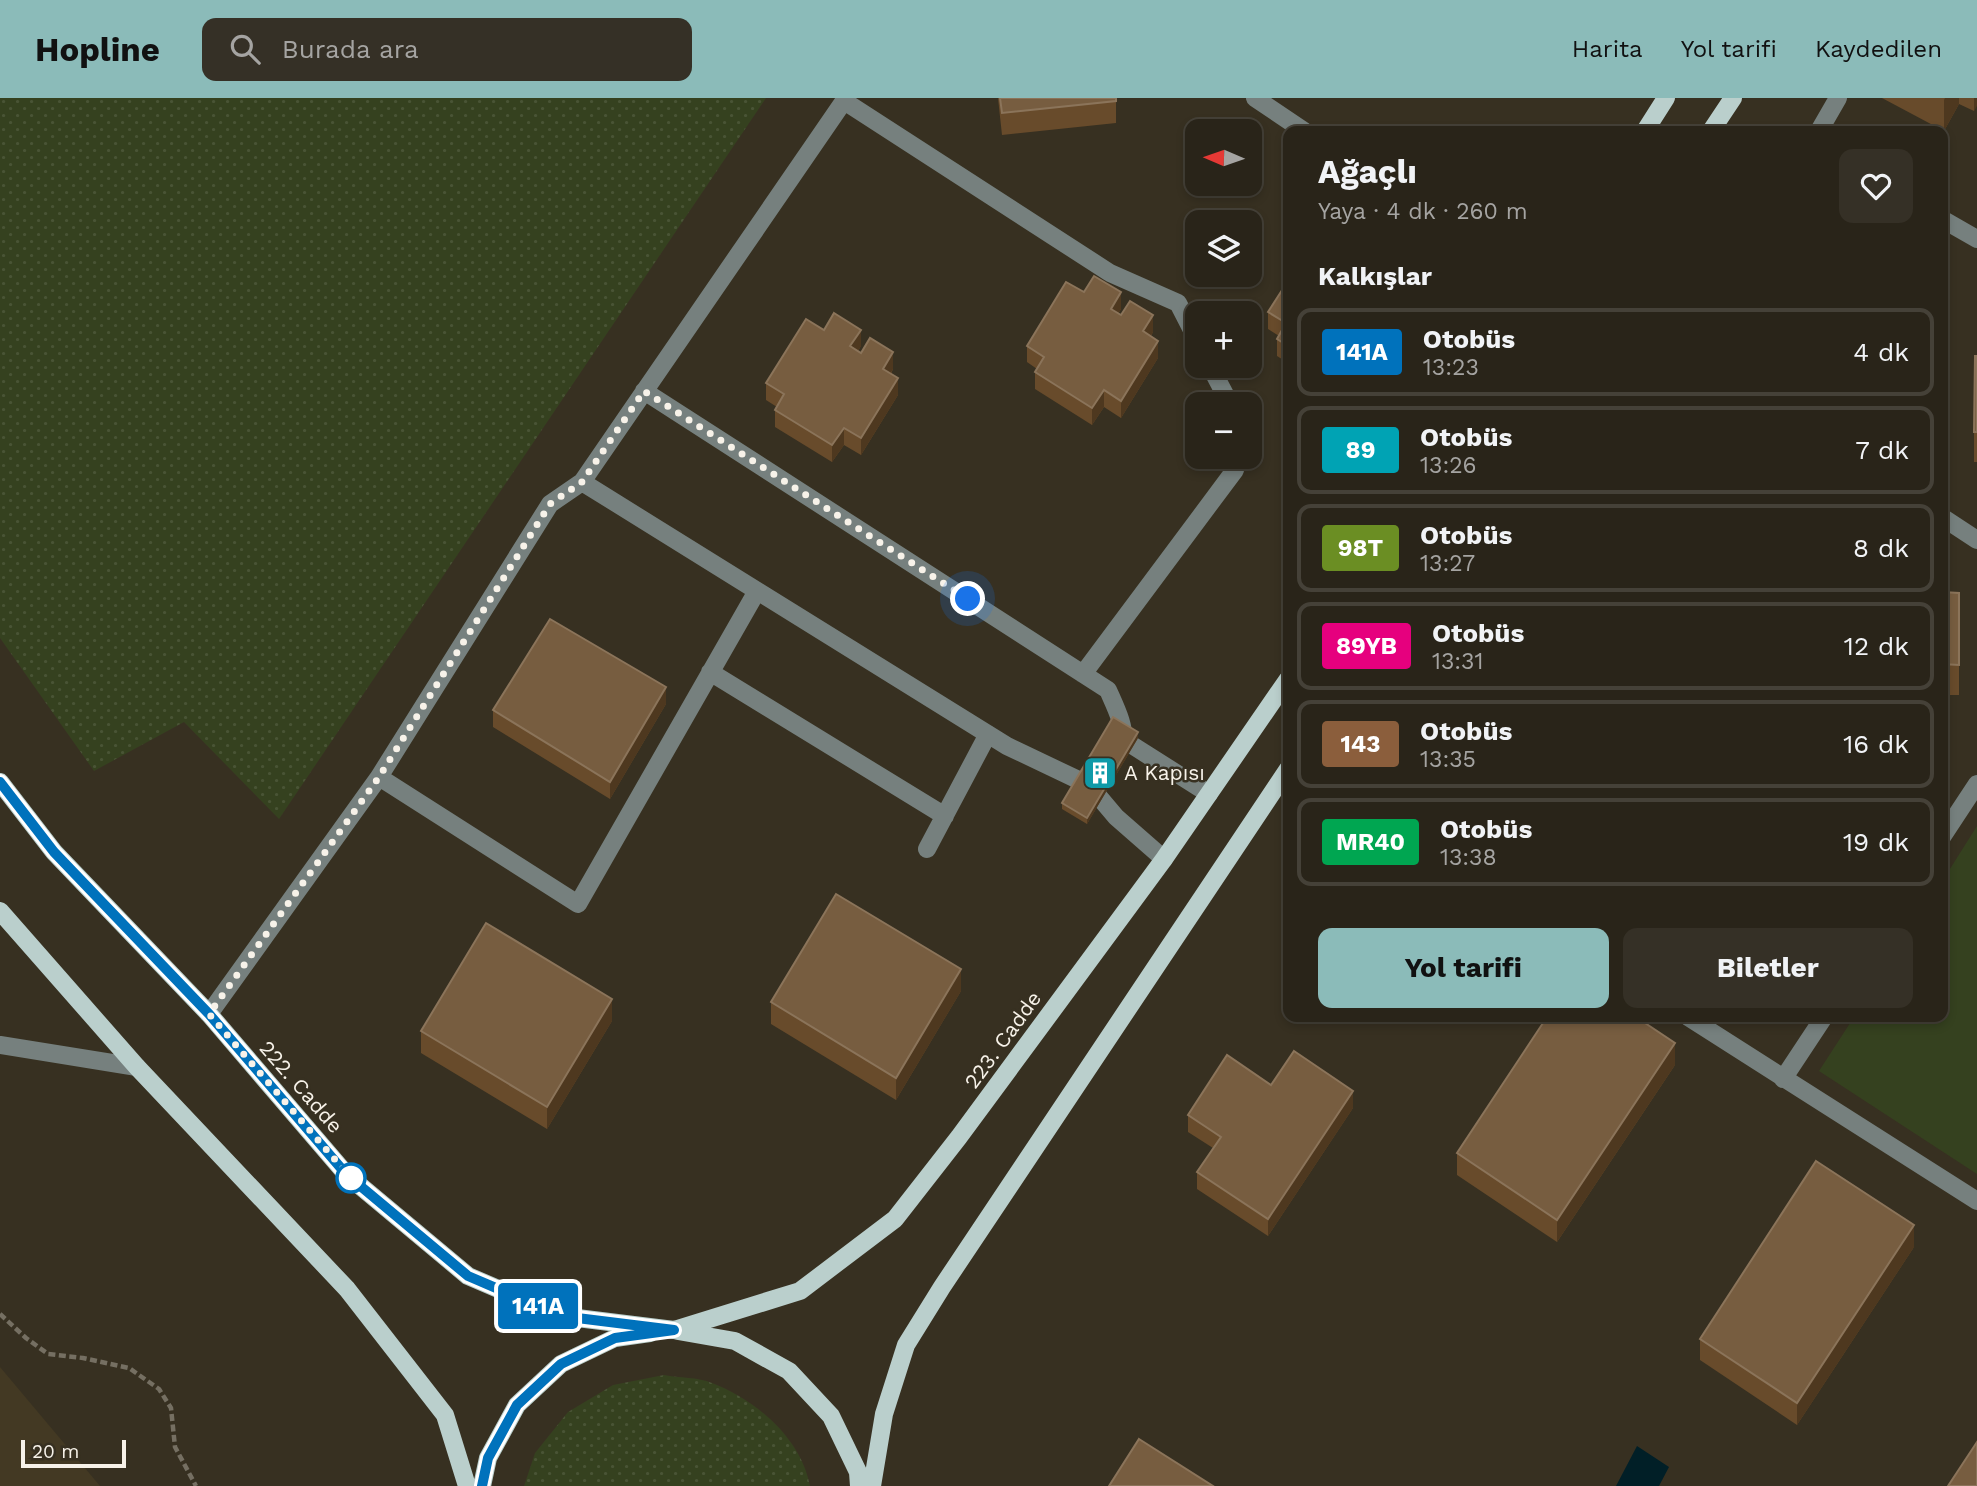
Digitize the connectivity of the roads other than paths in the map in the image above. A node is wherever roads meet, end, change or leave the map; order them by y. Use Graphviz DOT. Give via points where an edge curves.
graph roads {
  1 [pos="1255,98"];
  2 [pos="1665,98"];
  3 [pos="1733,98"];
  4 [pos="1838,98"];
  5 [pos="845,99"];
  6 [pos="1297,126"];
  7 [pos="1647,126"];
  8 [pos="1714,126"];
  9 [pos="1822,126"];
  10 [pos="1948,222"];
  11 [pos="1977,239"];
  12 [pos="1185,317"];
  13 [pos="644,391"];
  14 [pos="1235,469"];
  15 [pos="582,482"];
  16 [pos="1948,521"];
  17 [pos="1977,540"];
  18 [pos="757,591"];
  19 [pos="710,672"];
  20 [pos="1083,674"];
  21 [pos="1283,687"];
  22 [pos="988,734"];
  23 [pos="1124,740"];
  24 [pos="1283,776"];
  25 [pos="379,777"];
  26 [pos="0,782"];
  27 [pos="1977,784"];
  28 [pos="1089,785"];
  29 [pos="1209,794"];
  30 [pos="945,816"];
  31 [pos="1948,828"];
  32 [pos="928,849"];
  33 [pos="1164,859"];
  34 [pos="0,911"];
  35 [pos="209,1014"];
  36 [pos="1697,1022"];
  37 [pos="1821,1022"];
  38 [pos="0,1045"];
  39 [pos="137,1067"];
  40 [pos="1783,1079"];
  41 [pos="1977,1202"];
  42 [pos="674,1330"];
  43 [pos="467,1486"];
  44 [pos="482,1486"];
  45 [pos="859,1486"];
  46 [pos="872,1486"];
  1 -- 6 [label="street"];
  2 -- 7 [label="main road"];
  3 -- 8 [label="main road"];
  4 -- 9 [label="street"];
  5 -- 12 [label="street" via="1110,272 1178,303"];
  5 -- 13 [label="street"];
  10 -- 11 [label="street"];
  13 -- 15 [label="street"];
  13 -- 20 [label="street"];
  14 -- 20 [label="street"];
  15 -- 18 [label="street"];
  15 -- 25 [label="street" via="550,504"];
  16 -- 17 [label="street"];
  18 -- 19 [label="street"];
  18 -- 22 [label="street"];
  19 -- 25 [label="street" via="578,904"];
  19 -- 30 [label="street"];
  20 -- 23 [label="street" via="1108,690"];
  21 -- 29 [label="main road, 223. Cadde"];
  22 -- 28 [label="street"];
  22 -- 30 [label="street"];
  23 -- 28 [label="street"];
  23 -- 29 [label="street"];
  24 -- 46 [label="main road" via="906,1345 884,1414"];
  25 -- 35 [label="street"];
  26 -- 35 [label="main road, 222. Cadde" via="54,852"];
  27 -- 31 [label="street"];
  28 -- 33 [label="street" via="1116,817"];
  29 -- 33 [label="main road, 223. Cadde"];
  30 -- 32 [label="street"];
  33 -- 42 [label="main road, 223. Cadde" via="895,1219 800,1291"];
  34 -- 39 [label="main road"];
  35 -- 42 [label="main road, 222. Cadde" via="346,1174 468,1276 561,1316"];
  36 -- 40 [label="street"];
  37 -- 40 [label="street"];
  38 -- 39 [label="street"];
  39 -- 43 [label="main road" via="347,1289 444,1415"];
  40 -- 41 [label="street"];
  42 -- 44 [label="main road" via="615,1338 561,1364 517,1405 488,1458"];
  42 -- 45 [label="main road" via="735,1341 789,1371 831,1416 858,1472"];
}
